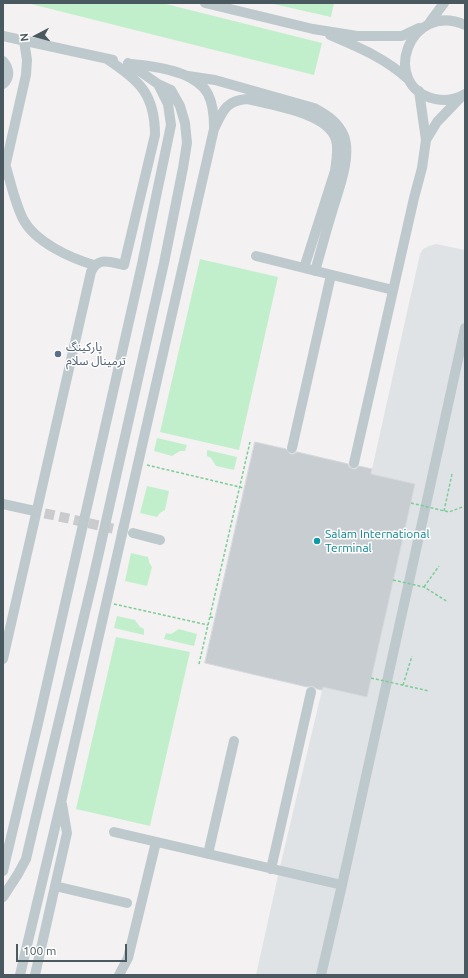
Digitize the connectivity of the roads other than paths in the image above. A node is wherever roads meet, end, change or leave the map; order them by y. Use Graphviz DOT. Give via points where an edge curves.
graph roads {
  1 [pos="205,3"];
  2 [pos="444,3"];
  3 [pos="430,22"];
  4 [pos="465,25"];
  5 [pos="419,28"];
  6 [pos="313,29"];
  7 [pos="3,36"];
  8 [pos="24,41"];
  9 [pos="107,59"];
  10 [pos="3,61"];
  11 [pos="128,64"];
  12 [pos="188,76"];
  13 [pos="411,83"];
  14 [pos="3,84"];
  15 [pos="158,84"];
  16 [pos="418,91"];
  17 [pos="464,96"];
  18 [pos="214,129"];
  19 [pos="426,140"];
  20 [pos="6,167"];
  21 [pos="3,178"];
  22 [pos="140,204"];
  23 [pos="154,208"];
  24 [pos="256,256"];
  25 [pos="94,265"];
  26 [pos="304,268"];
  27 [pos="315,271"];
  28 [pos="331,275"];
  29 [pos="393,290"];
  30 [pos="465,328"];
  31 [pos="292,448"];
  32 [pos="354,463"];
  33 [pos="3,504"];
  34 [pos="30,510"];
  35 [pos="133,533"];
  36 [pos="160,540"];
  37 [pos="3,659"];
  38 [pos="311,692"];
  39 [pos="234,742"];
  40 [pos="62,798"];
  41 [pos="114,832"];
  42 [pos="156,842"];
  43 [pos="208,854"];
  44 [pos="271,869"];
  45 [pos="3,871"];
  46 [pos="342,885"];
  47 [pos="55,886"];
  48 [pos="3,897"];
  49 [pos="127,903"];
  50 [pos="21,973"];
  51 [pos="35,975"];
  52 [pos="119,975"];
  53 [pos="321,975"];
  1 -- 6 [label="street"];
  2 -- 3 [label="street"];
  3 -- 4 [label="street" via="452,20"];
  3 -- 5 [label="street"];
  5 -- 6 [label="street" via="402,36 357,36"];
  5 -- 13 [label="street" via="405,51 404,60"];
  6 -- 13 [label="street" via="381,59 396,68"];
  7 -- 8 [label="street"];
  8 -- 9 [label="street"];
  8 -- 20 [label="street" via="26,75"];
  9 -- 11 [label="street"];
  9 -- 22 [label="street" via="137,82 152,106 155,135"];
  10 -- 14 [label="street" via="8,68 8,76"];
  11 -- 12 [label="street" via="155,66"];
  11 -- 15 [label="street"];
  12 -- 18 [label="street" via="208,93 212,104"];
  12 -- 27 [label="street" via="216,80 314,108 328,115 338,125 345,138 344,172"];
  13 -- 16 [label="street"];
  15 -- 23 [label="street" via="168,104 171,125"];
  15 -- 48 [label="street" via="170,90 180,106 186,123 187,143 183,168 93,579 26,858"];
  16 -- 17 [label="street" via="440,100"];
  16 -- 19 [label="street"];
  17 -- 19 [label="street" via="437,122"];
  18 -- 26 [label="street" via="230,103 247,99 311,116 331,130 336,140 335,171"];
  18 -- 40 [label="street"];
  19 -- 29 [label="street" via="422,168"];
  20 -- 21 [label="street"];
  20 -- 25 [label="street" via="23,220 30,228 50,245 80,261"];
  22 -- 23 [label="street"];
  22 -- 25 [label="street" via="124,265 106,261"];
  23 -- 45 [label="street"];
  24 -- 26 [label="street"];
  25 -- 37 [label="street"];
  26 -- 27 [label="street"];
  27 -- 28 [label="street"];
  28 -- 29 [label="street"];
  28 -- 31 [label="street"];
  29 -- 32 [label="street"];
  30 -- 46 [label="street"];
  33 -- 34 [label="street"];
  35 -- 36 [label="street"];
  38 -- 44 [label="street"];
  39 -- 43 [label="street"];
  40 -- 47 [label="street" via="67,833"];
  40 -- 50 [label="street"];
  41 -- 42 [label="street"];
  42 -- 43 [label="street"];
  42 -- 52 [label="street" via="128,958"];
  43 -- 44 [label="street"];
  44 -- 46 [label="street"];
  46 -- 53 [label="street"];
  47 -- 49 [label="street"];
  47 -- 51 [label="street"];
}
